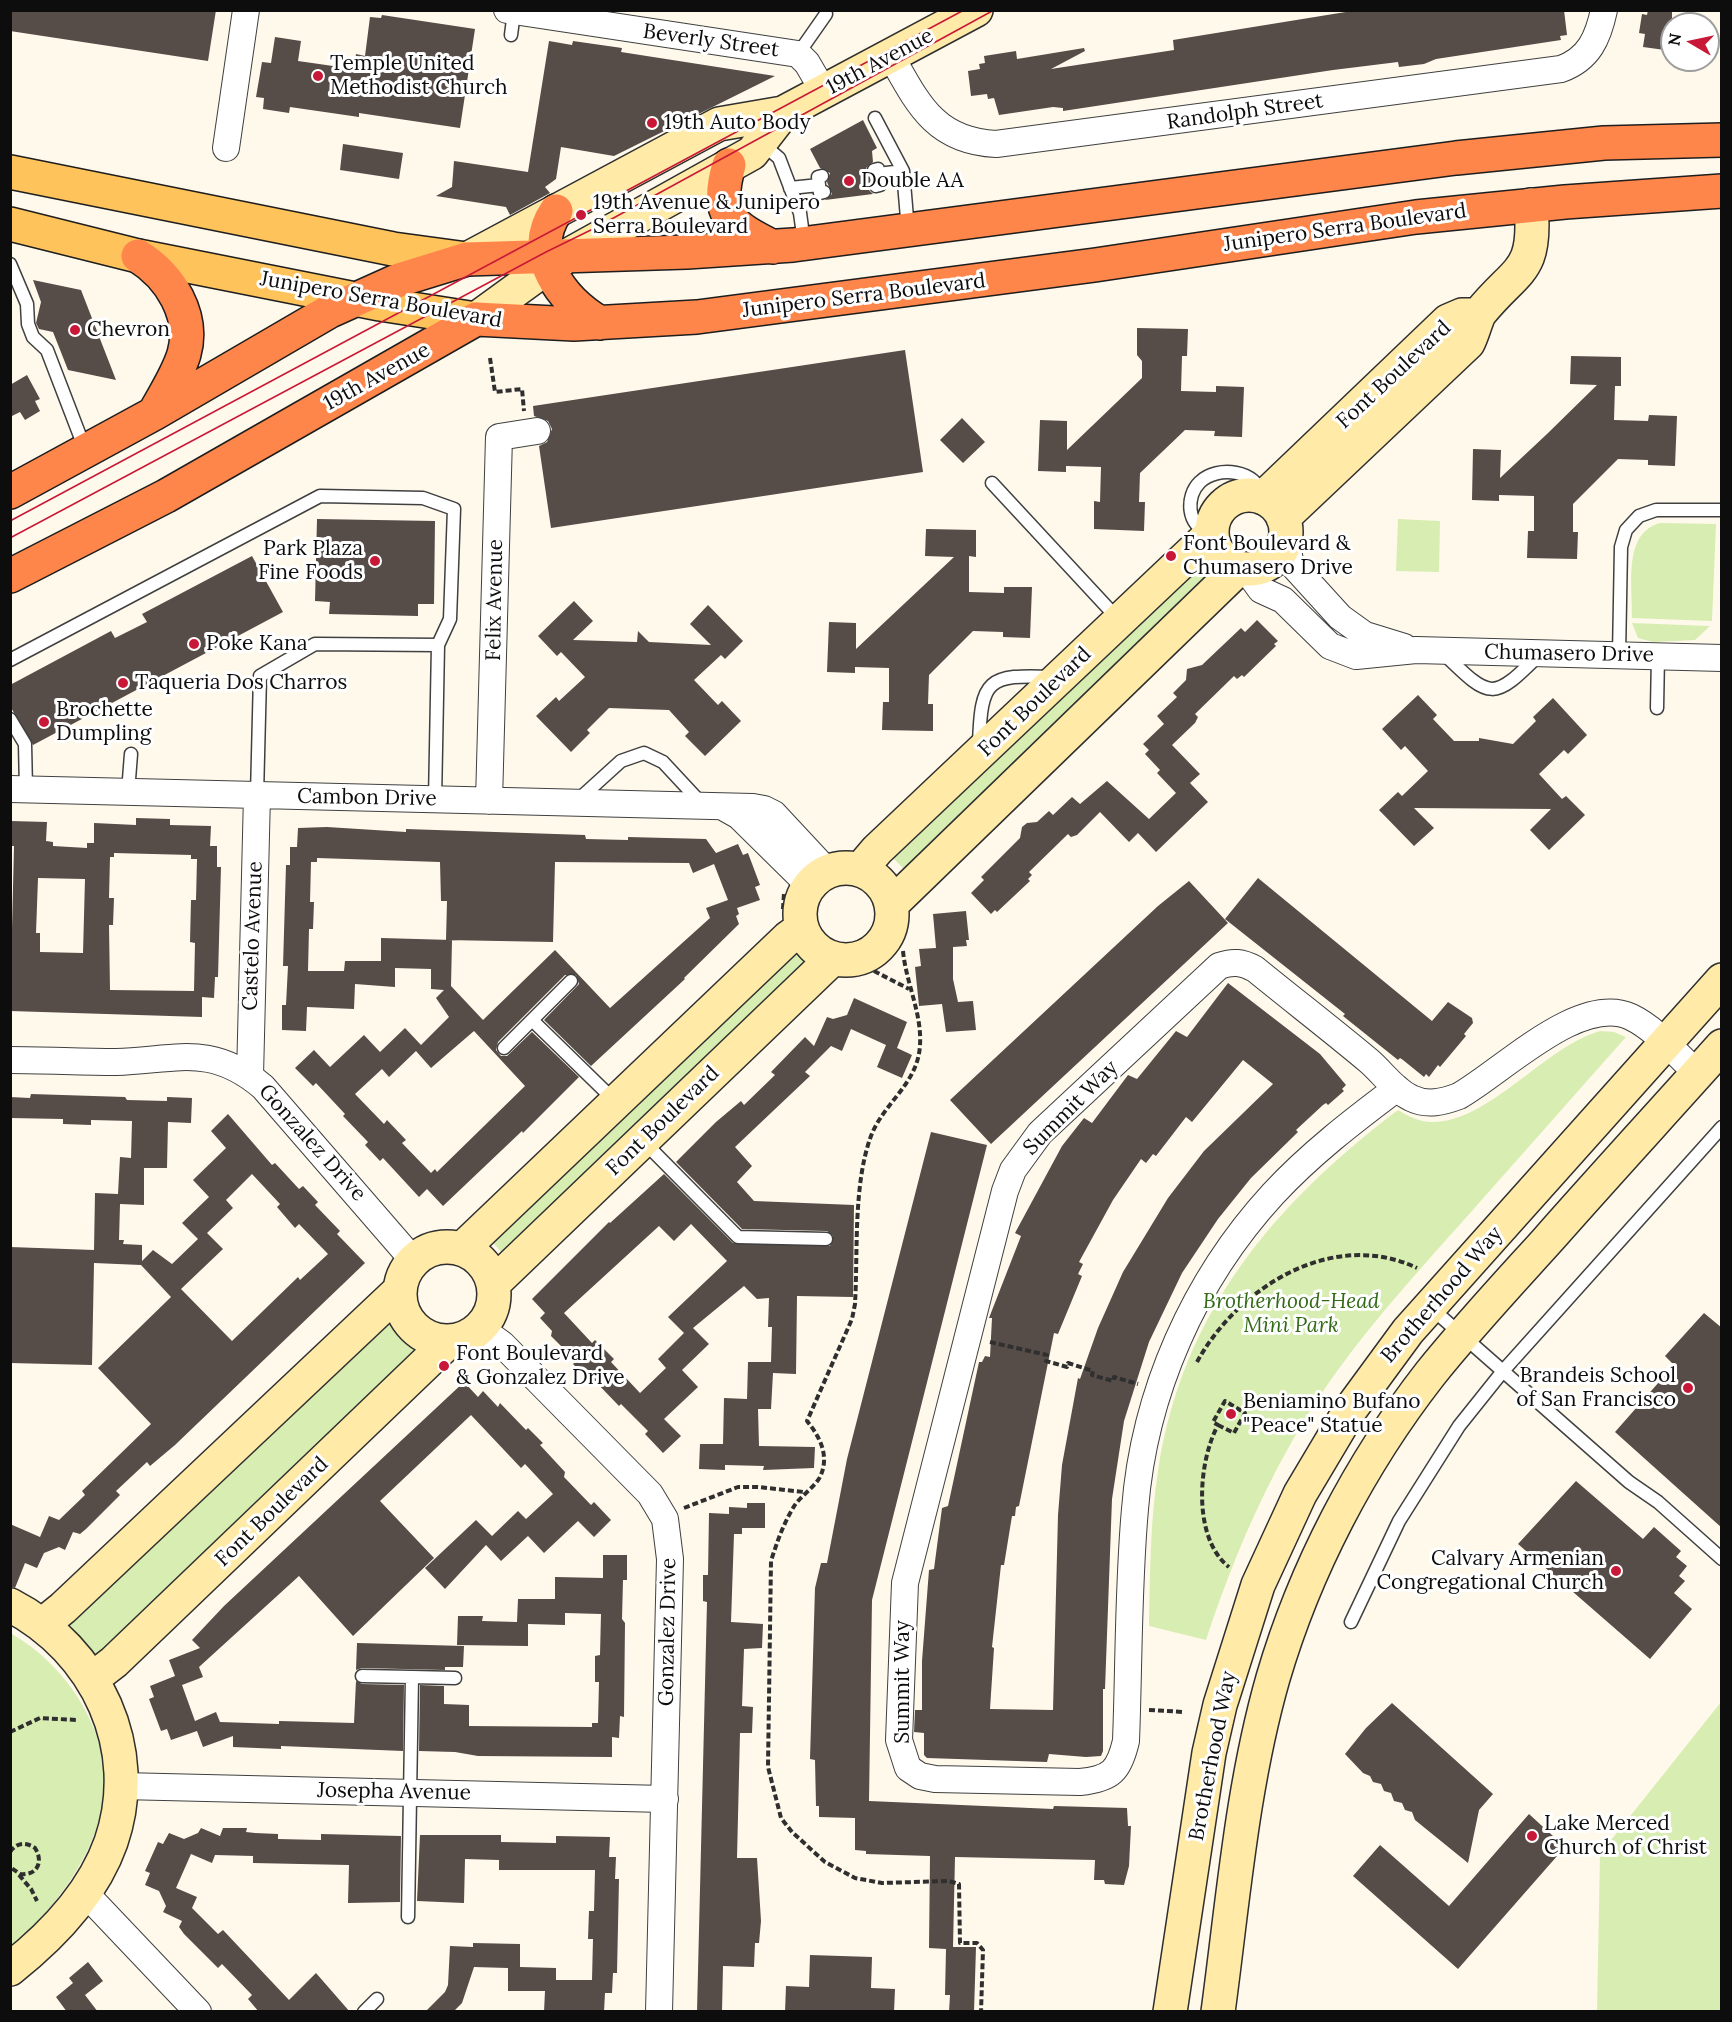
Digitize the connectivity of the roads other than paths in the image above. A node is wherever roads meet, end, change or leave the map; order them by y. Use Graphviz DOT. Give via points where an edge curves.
graph roads {
  1 [pos="246,10"];
  2 [pos="976,10"];
  3 [pos="1604,10"];
  4 [pos="826,14"];
  5 [pos="511,19"];
  6 [pos="935,20"];
  7 [pos="798,54"];
  8 [pos="891,56"];
  9 [pos="824,92"];
  10 [pos="783,113"];
  11 [pos="875,118"];
  12 [pos="1722,119"];
  13 [pos="1722,140"];
  14 [pos="760,143"];
  15 [pos="1604,143"];
  16 [pos="226,148"];
  17 [pos="729,165"];
  18 [pos="903,171"];
  19 [pos="10,172"];
  20 [pos="876,177"];
  21 [pos="821,185"];
  22 [pos="790,188"];
  23 [pos="1715,194"];
  24 [pos="1531,205"];
  25 [pos="556,211"];
  26 [pos="10,224"];
  27 [pos="908,231"];
  28 [pos="789,245"];
  29 [pos="138,256"];
  30 [pos="467,259"];
  31 [pos="554,259"];
  32 [pos="10,264"];
  33 [pos="354,298"];
  34 [pos="477,319"];
  35 [pos="600,323"];
  36 [pos="155,413"];
  37 [pos="531,424"];
  38 [pos="86,451"];
  39 [pos="992,483"];
  40 [pos="10,492"];
  41 [pos="1722,510"];
  42 [pos="1274,512"];
  43 [pos="1211,533"];
  44 [pos="1244,569"];
  45 [pos="10,576"];
  46 [pos="1120,620"];
  47 [pos="438,645"];
  48 [pos="1428,650"];
  49 [pos="1541,653"];
  50 [pos="1618,655"];
  51 [pos="1658,656"];
  52 [pos="1722,658"];
  53 [pos="10,660"];
  54 [pos="1657,708"];
  55 [pos="10,719"];
  56 [pos="131,754"];
  57 [pos="18,789"];
  58 [pos="128,792"];
  59 [pos="257,795"];
  60 [pos="435,800"];
  61 [pos="489,801"];
  62 [pos="576,803"];
  63 [pos="714,806"];
  64 [pos="832,876"];
  65 [pos="891,905"];
  66 [pos="802,928"];
  67 [pos="833,958"];
  68 [pos="1722,980"];
  69 [pos="571,981"];
  70 [pos="532,1020"];
  71 [pos="1665,1044"];
  72 [pos="1722,1046"];
  73 [pos="504,1048"];
  74 [pos="10,1060"];
  75 [pos="1697,1073"];
  76 [pos="250,1076"];
  77 [pos="1397,1088"];
  78 [pos="616,1102"];
  79 [pos="1722,1127"];
  80 [pos="643,1140"];
  81 [pos="826,1239"];
  82 [pos="462,1249"];
  83 [pos="414,1260"];
  84 [pos="493,1284"];
  85 [pos="400,1290"];
  86 [pos="1429,1306"];
  87 [pos="480,1328"];
  88 [pos="1463,1334"];
  89 [pos="449,1341"];
  90 [pos="1503,1371"];
  91 [pos="1722,1559"];
  92 [pos="10,1605"];
  93 [pos="1351,1622"];
  94 [pos="42,1624"];
  95 [pos="362,1676"];
  96 [pos="412,1677"];
  97 [pos="455,1678"];
  98 [pos="92,1679"];
  99 [pos="122,1786"];
  100 [pos="411,1793"];
  101 [pos="665,1799"];
  102 [pos="85,1893"];
  103 [pos="408,1917"];
  104 [pos="10,1969"];
  105 [pos="377,1999"];
  106 [pos="198,2012"];
  107 [pos="364,2012"];
  108 [pos="659,2012"];
  109 [pos="1170,2012"];
  110 [pos="1218,2012"];
  1 -- 16 [label="street"];
  2 -- 6 [label="street, 19th Avenue"];
  3 -- 8 [label="street, Randolph Street" via="1598,34 1586,54 1561,69 996,144 964,139 937,124 915,98"];
  4 -- 7 [label="lane"];
  5 -- 7 [label="street, Beverly Street"];
  6 -- 8 [label="street, 19th Avenue"];
  7 -- 9 [label="street, Beverly Street"];
  8 -- 9 [label="street, 19th Avenue"];
  9 -- 10 [label="street, 19th Avenue"];
  10 -- 14 [label="street, 19th Avenue"];
  10 -- 25 [label="street, 19th Avenue" via="719,124"];
  11 -- 18 [label="lane"];
  12 -- 15 [label="highway"];
  13 -- 15 [label="highway"];
  14 -- 17 [label="street, 19th Avenue" via="752,153"];
  14 -- 22 [label="lane" via="778,158"];
  15 -- 27 [label="highway" via="1426,162"];
  17 -- 28 [label="highway" via="722,193 727,214 742,231"];
  17 -- 31 [label="street, 19th Avenue"];
  18 -- 20 [label="lane"];
  18 -- 27 [label="lane"];
  19 -- 30 [label="main road" via="393,249"];
  21 -- 22 [label="lane"];
  22 -- 28 [label="lane" via="800,213"];
  23 -- 24 [label="highway, Junipero Serra Boulevard"];
  24 -- 35 [label="highway, Junipero Serra Boulevard" via="1366,224 772,308"];
  24 -- 42 [label="street, Font Boulevard" via="1532,241 1526,263 1478,315 1468,343"];
  25 -- 30 [label="street, 19th Avenue"];
  25 -- 31 [label="highway" via="546,234"];
  26 -- 29 [label="main road, Junipero Serra Boulevard"];
  27 -- 28 [label="highway"];
  28 -- 31 [label="highway"];
  29 -- 33 [label="main road, Junipero Serra Boulevard"];
  29 -- 36 [label="highway" via="168,283 181,305 186,325 181,362"];
  30 -- 31 [label="highway"];
  30 -- 33 [label="highway, 19th Avenue"];
  31 -- 34 [label="street, 19th Avenue"];
  31 -- 35 [label="highway" via="564,295"];
  32 -- 38 [label="lane" via="27,304 33,337 46,350"];
  33 -- 34 [label="main road, Junipero Serra Boulevard"];
  33 -- 36 [label="highway, 19th Avenue"];
  34 -- 35 [label="highway, Junipero Serra Boulevard" via="535,324"];
  34 -- 45 [label="highway, 19th Avenue" via="166,496"];
  36 -- 38 [label="highway, 19th Avenue"];
  37 -- 61 [label="street, Felix Avenue" via="499,437"];
  38 -- 40 [label="highway, 19th Avenue"];
  39 -- 46 [label="lane"];
  41 -- 50 [label="lane" via="1656,510 1639,516 1626,530 1621,547"];
  42 -- 43 [label="street" via="1239,496 1218,510"];
  42 -- 44 [label="street" via="1279,554 1262,567"];
  42 -- 48 [label="street, Chumasero Drive" via="1290,562 1340,617 1365,635"];
  43 -- 44 [label="street" via="1219,555"];
  43 -- 46 [label="street, Font Boulevard"];
  44 -- 48 [label="street, Chumasero Drive" via="1261,590 1282,600 1338,651 1366,656"];
  44 -- 65 [label="street"];
  46 -- 64 [label="street, Font Boulevard" via="878,850"];
  47 -- 53 [label="lane" via="450,619 454,509 423,498 320,496"];
  47 -- 59 [label="lane" via="315,644 260,676"];
  47 -- 60 [label="lane"];
  48 -- 49 [label="street, Chumasero Drive"];
  48 -- 49 [label="lane" via="1472,682 1491,690 1511,683"];
  49 -- 50 [label="street, Chumasero Drive"];
  50 -- 51 [label="street, Chumasero Drive"];
  51 -- 52 [label="street, Chumasero Drive"];
  51 -- 54 [label="lane"];
  55 -- 57 [label="lane" via="25,744"];
  56 -- 58 [label="lane"];
  57 -- 58 [label="street, Cambon Drive"];
  58 -- 59 [label="street, Cambon Drive"];
  59 -- 60 [label="street, Cambon Drive"];
  59 -- 76 [label="street, Castelo Avenue"];
  60 -- 61 [label="street, Cambon Drive"];
  61 -- 62 [label="street, Cambon Drive"];
  62 -- 63 [label="street, Cambon Drive"];
  62 -- 63 [label="lane" via="621,761 644,753 663,762"];
  63 -- 64 [label="street, Cambon Drive" via="764,809 774,814"];
  64 -- 65 [label="street" via="883,887"];
  64 -- 66 [label="street" via="801,906"];
  65 -- 67 [label="street" via="889,928 877,948 856,959"];
  66 -- 67 [label="street" via="814,947"];
  66 -- 78 [label="street"];
  67 -- 80 [label="street, Font Boulevard"];
  68 -- 71 [label="street, Brotherhood Way"];
  69 -- 70 [label="lane"];
  70 -- 73 [label="lane"];
  70 -- 78 [label="lane"];
  71 -- 75 [label="street, Summit Way"];
  71 -- 77 [label="street, Summit Way" via="1631,1017 1598,1011 1565,1024 1459,1096 1428,1103"];
  71 -- 86 [label="street, Brotherhood Way"];
  72 -- 75 [label="street, Brotherhood Way"];
  74 -- 76 [label="street, Gonzalez Drive" via="111,1062 184,1056 223,1061"];
  75 -- 88 [label="street, Brotherhood Way"];
  76 -- 83 [label="street, Gonzalez Drive"];
  77 -- 77 [label="street, Summit Way" via="1255,969 1231,962 1219,966 1025,1151 1005,1191 905,1583 899,1740 908,1768 935,1779 1098,1780 1113,1773 1126,1741 1140,1466 1159,1390 1196,1301 1245,1227 1302,1164"];
  78 -- 82 [label="street"];
  79 -- 90 [label="lane"];
  80 -- 81 [label="lane" via="738,1237"];
  80 -- 84 [label="street, Font Boulevard"];
  82 -- 83 [label="street" via="441,1247"];
  82 -- 84 [label="street" via="485,1266"];
  83 -- 85 [label="street" via="404,1274"];
  84 -- 87 [label="street" via="492,1308"];
  85 -- 89 [label="street" via="403,1310 413,1327 429,1338"];
  85 -- 94 [label="street"];
  86 -- 88 [label="lane"];
  86 -- 109 [label="street, Brotherhood Way" via="1373,1376 1332,1438 1300,1494 1258,1585 1234,1655 1213,1736"];
  87 -- 89 [label="street" via="460,1340"];
  87 -- 101 [label="street, Gonzalez Drive" via="502,1344 650,1494 665,1519 670,1559"];
  88 -- 90 [label="lane"];
  88 -- 110 [label="street, Brotherhood Way" via="1376,1451 1326,1543 1289,1630 1251,1774"];
  89 -- 98 [label="street, Font Boulevard"];
  90 -- 91 [label="lane"];
  90 -- 93 [label="lane" via="1459,1426 1421,1483 1382,1553"];
  92 -- 94 [label="street"];
  94 -- 98 [label="street"];
  95 -- 96 [label="lane"];
  96 -- 97 [label="lane"];
  96 -- 100 [label="lane"];
  98 -- 99 [label="street" via="108,1706 117,1739"];
  99 -- 100 [label="street, Josepha Avenue"];
  99 -- 102 [label="street" via="110,1843"];
  100 -- 101 [label="street, Josepha Avenue"];
  100 -- 103 [label="lane"];
  101 -- 108 [label="street, Gonzalez Drive"];
  102 -- 104 [label="street" via="63,1920"];
  102 -- 106 [label="street"];
  105 -- 107 [label="lane"];
}
